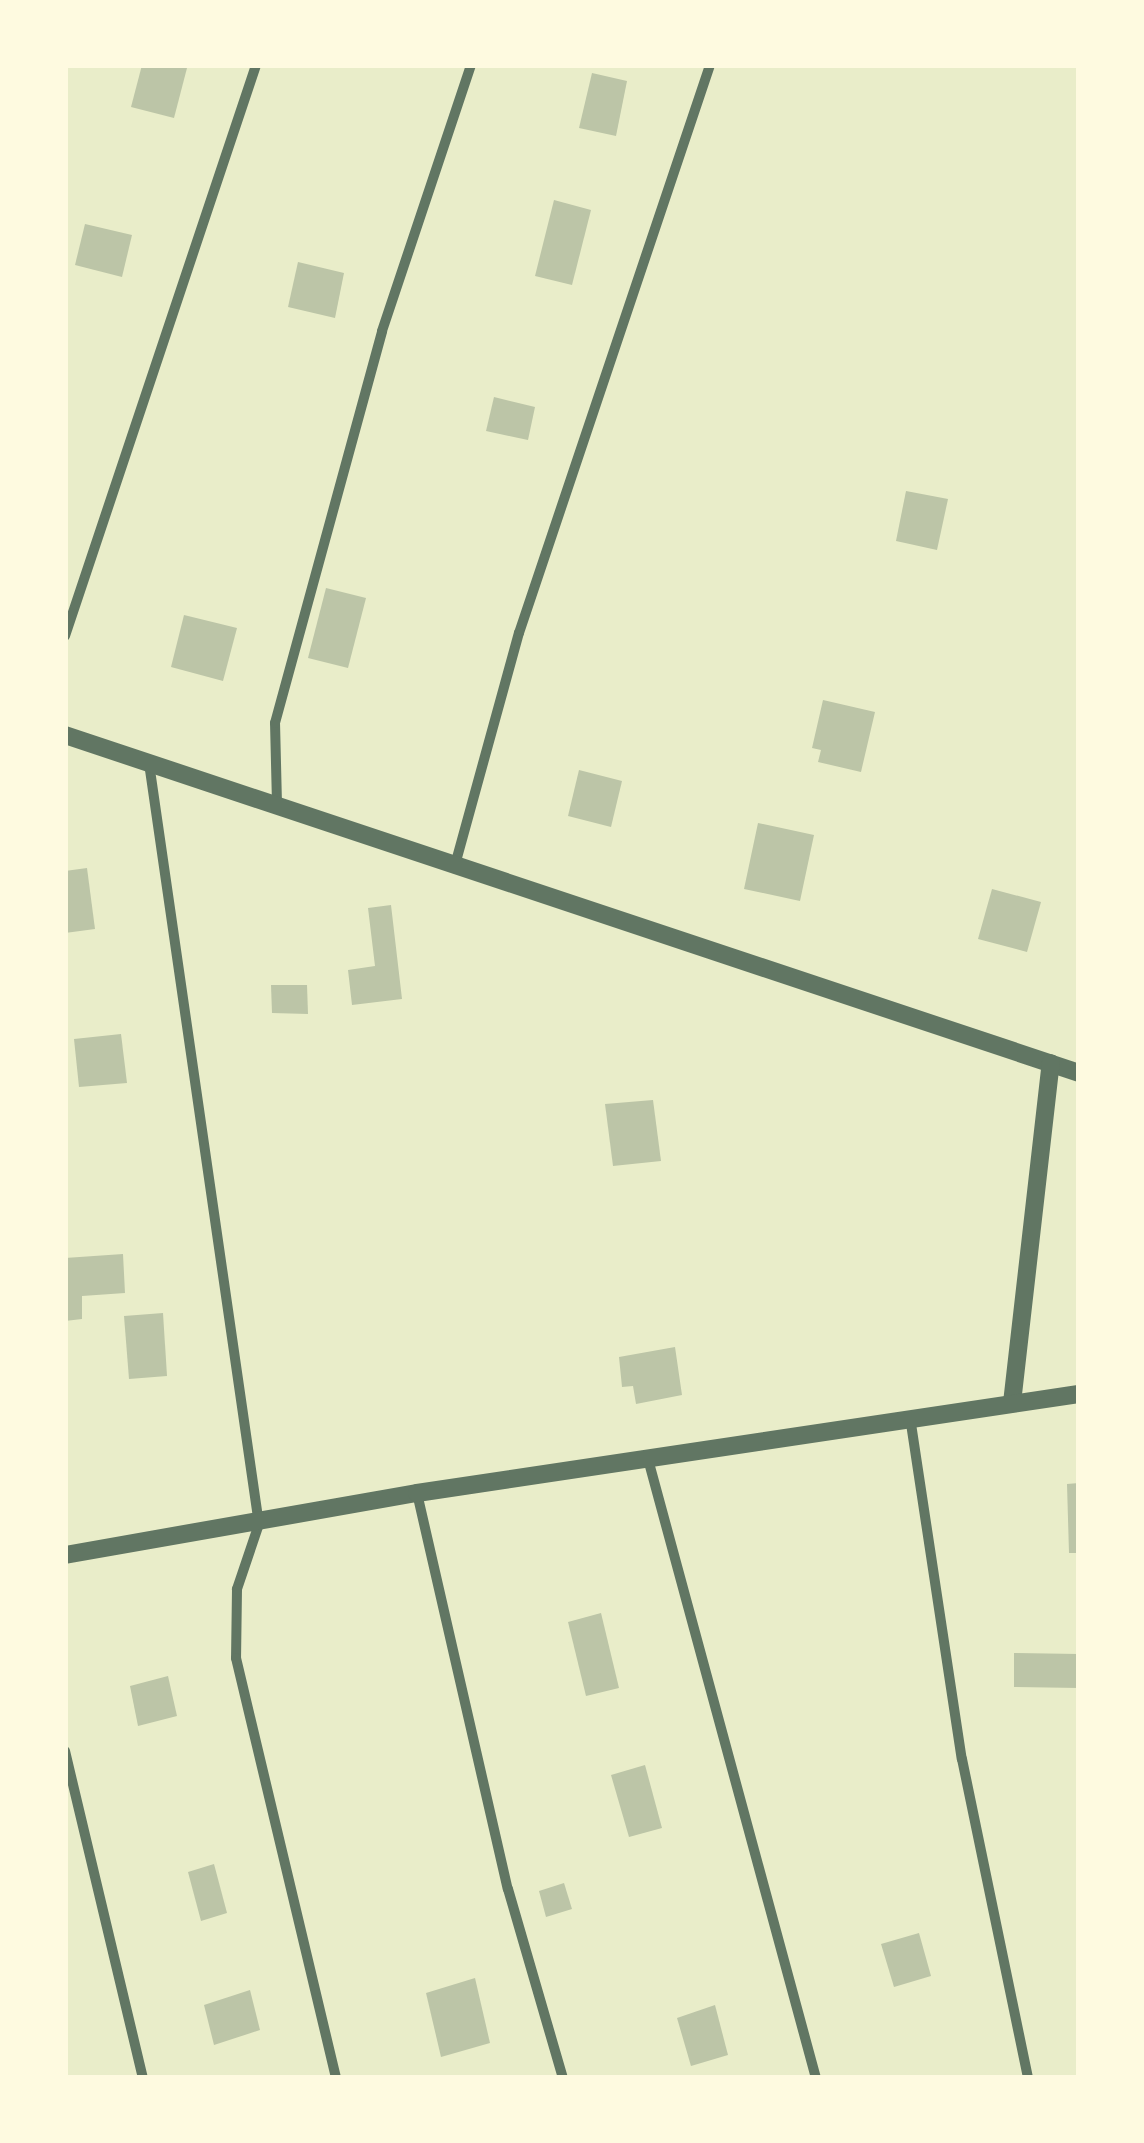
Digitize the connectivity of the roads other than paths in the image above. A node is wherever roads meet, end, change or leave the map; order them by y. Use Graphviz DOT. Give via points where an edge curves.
graph roads {
  1 [pos="256,65"];
  2 [pos="471,65"];
  3 [pos="710,65"];
  4 [pos="65,636"];
  5 [pos="65,735"];
  6 [pos="149,763"];
  7 [pos="277,804"];
  8 [pos="455,865"];
  9 [pos="1050,1063"];
  10 [pos="1079,1074"];
  11 [pos="1079,1394"];
  12 [pos="1012,1403"];
  13 [pos="910,1416"];
  14 [pos="648,1459"];
  15 [pos="417,1494"];
  16 [pos="259,1524"];
  17 [pos="65,1554"];
  18 [pos="65,1751"];
  19 [pos="144,2078"];
  20 [pos="336,2078"];
  21 [pos="563,2078"];
  22 [pos="816,2078"];
  23 [pos="1028,2078"];
  1 -- 4 [label="street"];
  2 -- 7 [label="street" via="382,331 275,722"];
  3 -- 8 [label="street" via="519,634"];
  5 -- 6 [label="street"];
  6 -- 7 [label="street"];
  6 -- 16 [label="street"];
  7 -- 8 [label="street"];
  8 -- 9 [label="street"];
  9 -- 10 [label="street"];
  9 -- 12 [label="street"];
  11 -- 12 [label="street"];
  12 -- 13 [label="street"];
  13 -- 14 [label="street"];
  13 -- 23 [label="street" via="962,1759"];
  14 -- 15 [label="street"];
  14 -- 22 [label="street"];
  15 -- 16 [label="street"];
  15 -- 21 [label="street" via="508,1889"];
  16 -- 17 [label="street"];
  16 -- 20 [label="street" via="238,1590 236,1658"];
  18 -- 19 [label="street"];
}
